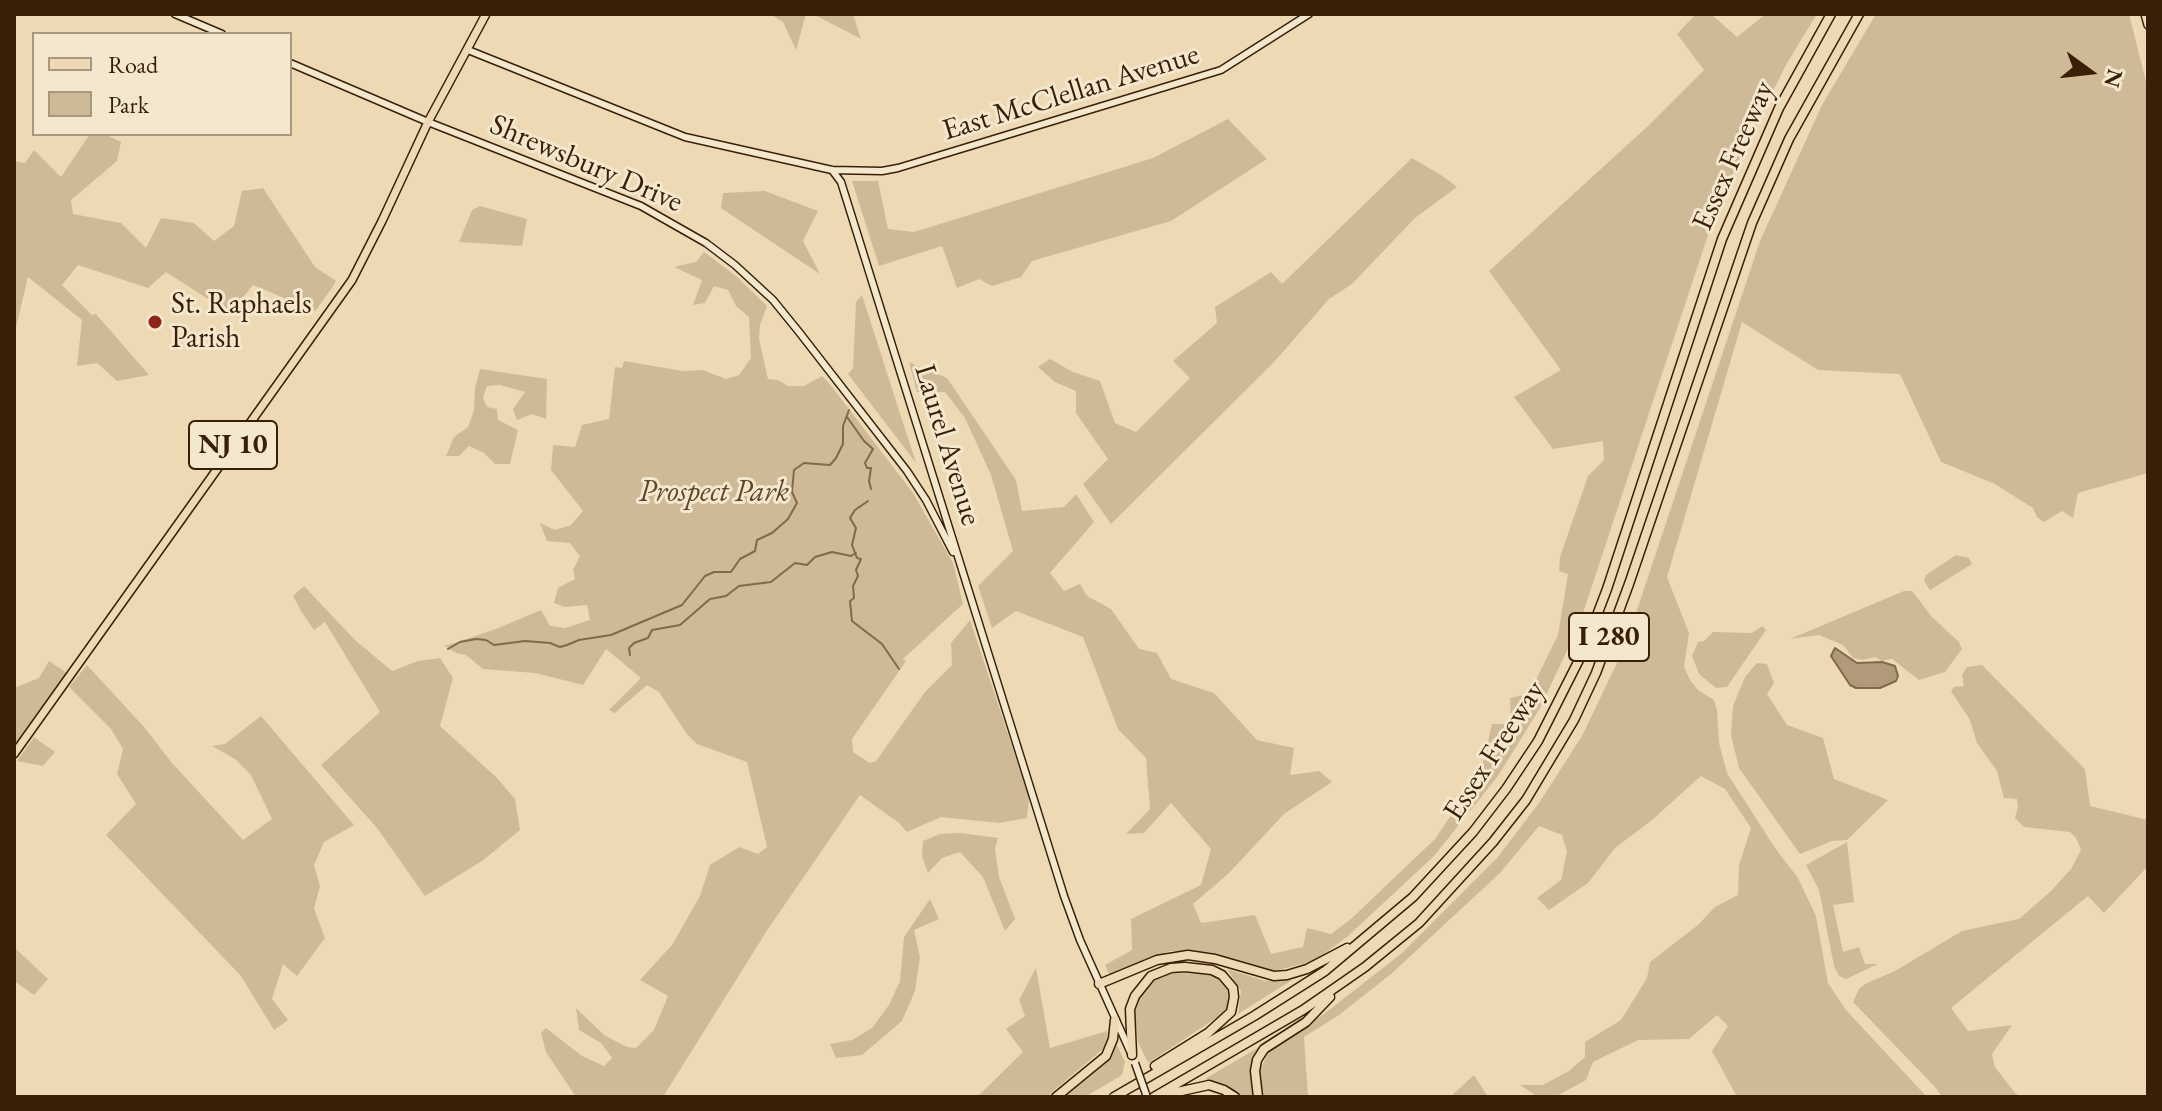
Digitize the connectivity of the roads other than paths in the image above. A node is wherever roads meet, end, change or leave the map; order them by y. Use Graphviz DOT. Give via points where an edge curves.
graph roads {
  1 [pos="175,14"];
  2 [pos="486,14"];
  3 [pos="1309,14"];
  4 [pos="1831,14"];
  5 [pos="1859,14"];
  6 [pos="2145,14"];
  7 [pos="2148,25"];
  8 [pos="217,32"];
  9 [pos="468,50"];
  10 [pos="292,64"];
  11 [pos="428,122"];
  12 [pos="832,170"];
  13 [pos="935,477"];
  14 [pos="917,486"];
  15 [pos="959,562"];
  16 [pos="14,754"];
  17 [pos="1366,939"];
  18 [pos="1099,984"];
  19 [pos="1340,986"];
  20 [pos="1115,1020"];
  21 [pos="1134,1059"];
  22 [pos="1056,1097"];
  23 [pos="1112,1097"];
  24 [pos="1147,1097"];
  25 [pos="1154,1097"];
  26 [pos="1162,1097"];
  27 [pos="1235,1097"];
  28 [pos="1258,1097"];
  1 -- 8 [label="main road"];
  2 -- 9 [label="main road, NJ 10"];
  3 -- 12 [label="main road, East McClellan Avenue" via="1207,75 898,168"];
  4 -- 17 [label="highway, Essex Freeway / I 280" via="1779,108 1722,239 1607,589 1563,694 1522,765 1473,832"];
  5 -- 19 [label="highway, Essex Freeway / I 280" via="1789,139 1752,223 1629,584 1574,720 1526,800 1493,842 1419,923"];
  6 -- 7 [label="main road"];
  9 -- 11 [label="main road, NJ 10"];
  9 -- 12 [label="main road" via="685,137"];
  10 -- 11 [label="main road, Shrewsbury Drive"];
  11 -- 14 [label="main road, Shrewsbury Drive" via="641,206 717,251 773,300"];
  11 -- 16 [label="main road, NJ 10" via="352,280"];
  12 -- 13 [label="main road, Laurel Avenue" via="841,182"];
  13 -- 14 [label="main road"];
  13 -- 15 [label="main road, Laurel Avenue"];
  14 -- 15 [label="main road, Shrewsbury Drive"];
  15 -- 18 [label="main road, Laurel Avenue" via="1064,896"];
  17 -- 18 [label="highway" via="1287,975 1188,955 1157,960"];
  17 -- 23 [label="highway, Essex Freeway / I 280" via="1289,994"];
  18 -- 20 [label="main road, Laurel Avenue"];
  19 -- 25 [label="highway, Essex Freeway / I 280"];
  19 -- 28 [label="highway" via="1306,1022 1264,1049 1255,1071"];
  20 -- 21 [label="main road, Laurel Avenue"];
  20 -- 22 [label="highway" via="1106,1056"];
  21 -- 23 [label="highway" via="1130,1009 1151,976 1185,967 1212,970 1229,981 1234,997 1223,1022"];
  21 -- 24 [label="main road, Laurel Avenue, bridge"];
  26 -- 27 [label="highway" via="1209,1085"];
}
